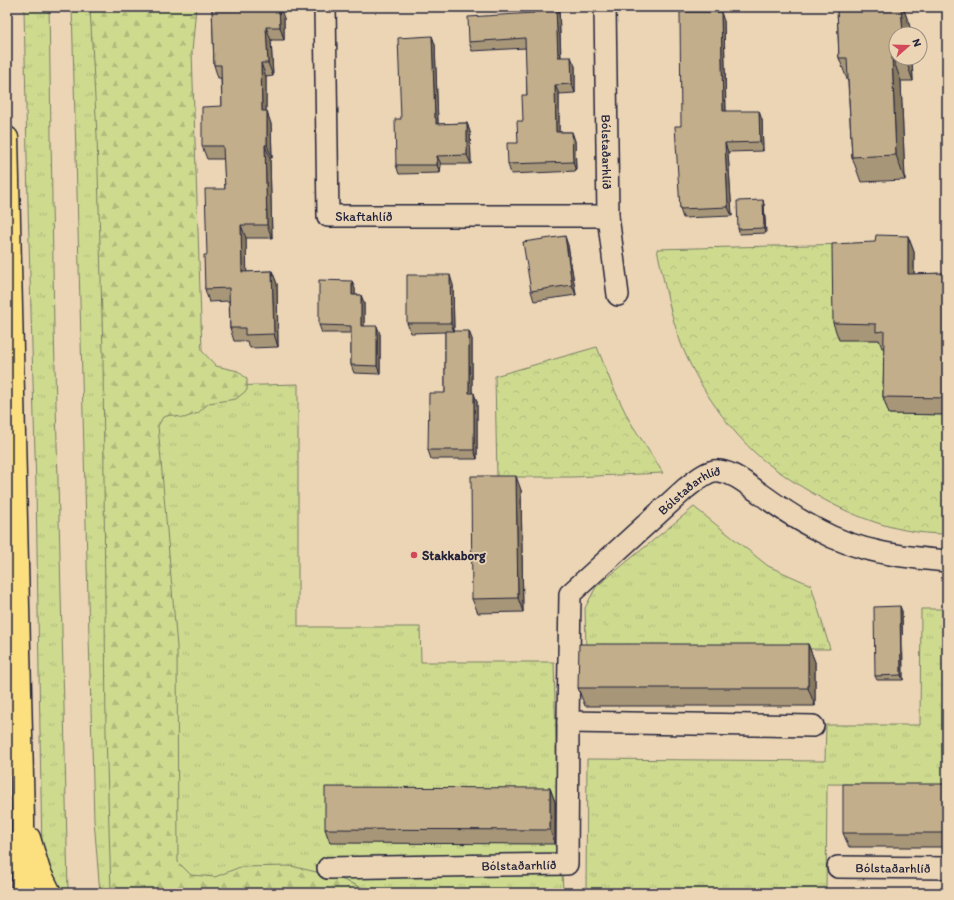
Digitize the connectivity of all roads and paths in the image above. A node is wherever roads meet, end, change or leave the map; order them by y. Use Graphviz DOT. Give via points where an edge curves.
graph roads {
  1 [pos="325,7"];
  2 [pos="605,7"];
  3 [pos="7,138"];
  4 [pos="608,216"];
  5 [pos="618,295"];
  6 [pos="947,561"];
  7 [pos="568,722"];
  8 [pos="813,726"];
  9 [pos="23,820"];
  10 [pos="838,867"];
  11 [pos="328,868"];
  12 [pos="947,868"];
  13 [pos="23,893"];
  14 [pos="50,893"];
  1 -- 4 [label="street, Skaftahlíð" via="328,216"];
  2 -- 4 [label="street, Bólstaðarhlíð"];
  3 -- 9 [label="highway"];
  4 -- 5 [label="street, Bólstaðarhlíð"];
  6 -- 7 [label="street, Bólstaðarhlíð" via="896,556 857,547 819,531 732,474 717,471 701,476 570,594"];
  7 -- 8 [label="street"];
  7 -- 11 [label="street, Bólstaðarhlíð" via="567,864"];
  9 -- 13 [label="highway"];
  9 -- 14 [label="highway" via="39,871"];
  10 -- 12 [label="street, Bólstaðarhlíð"];
}
